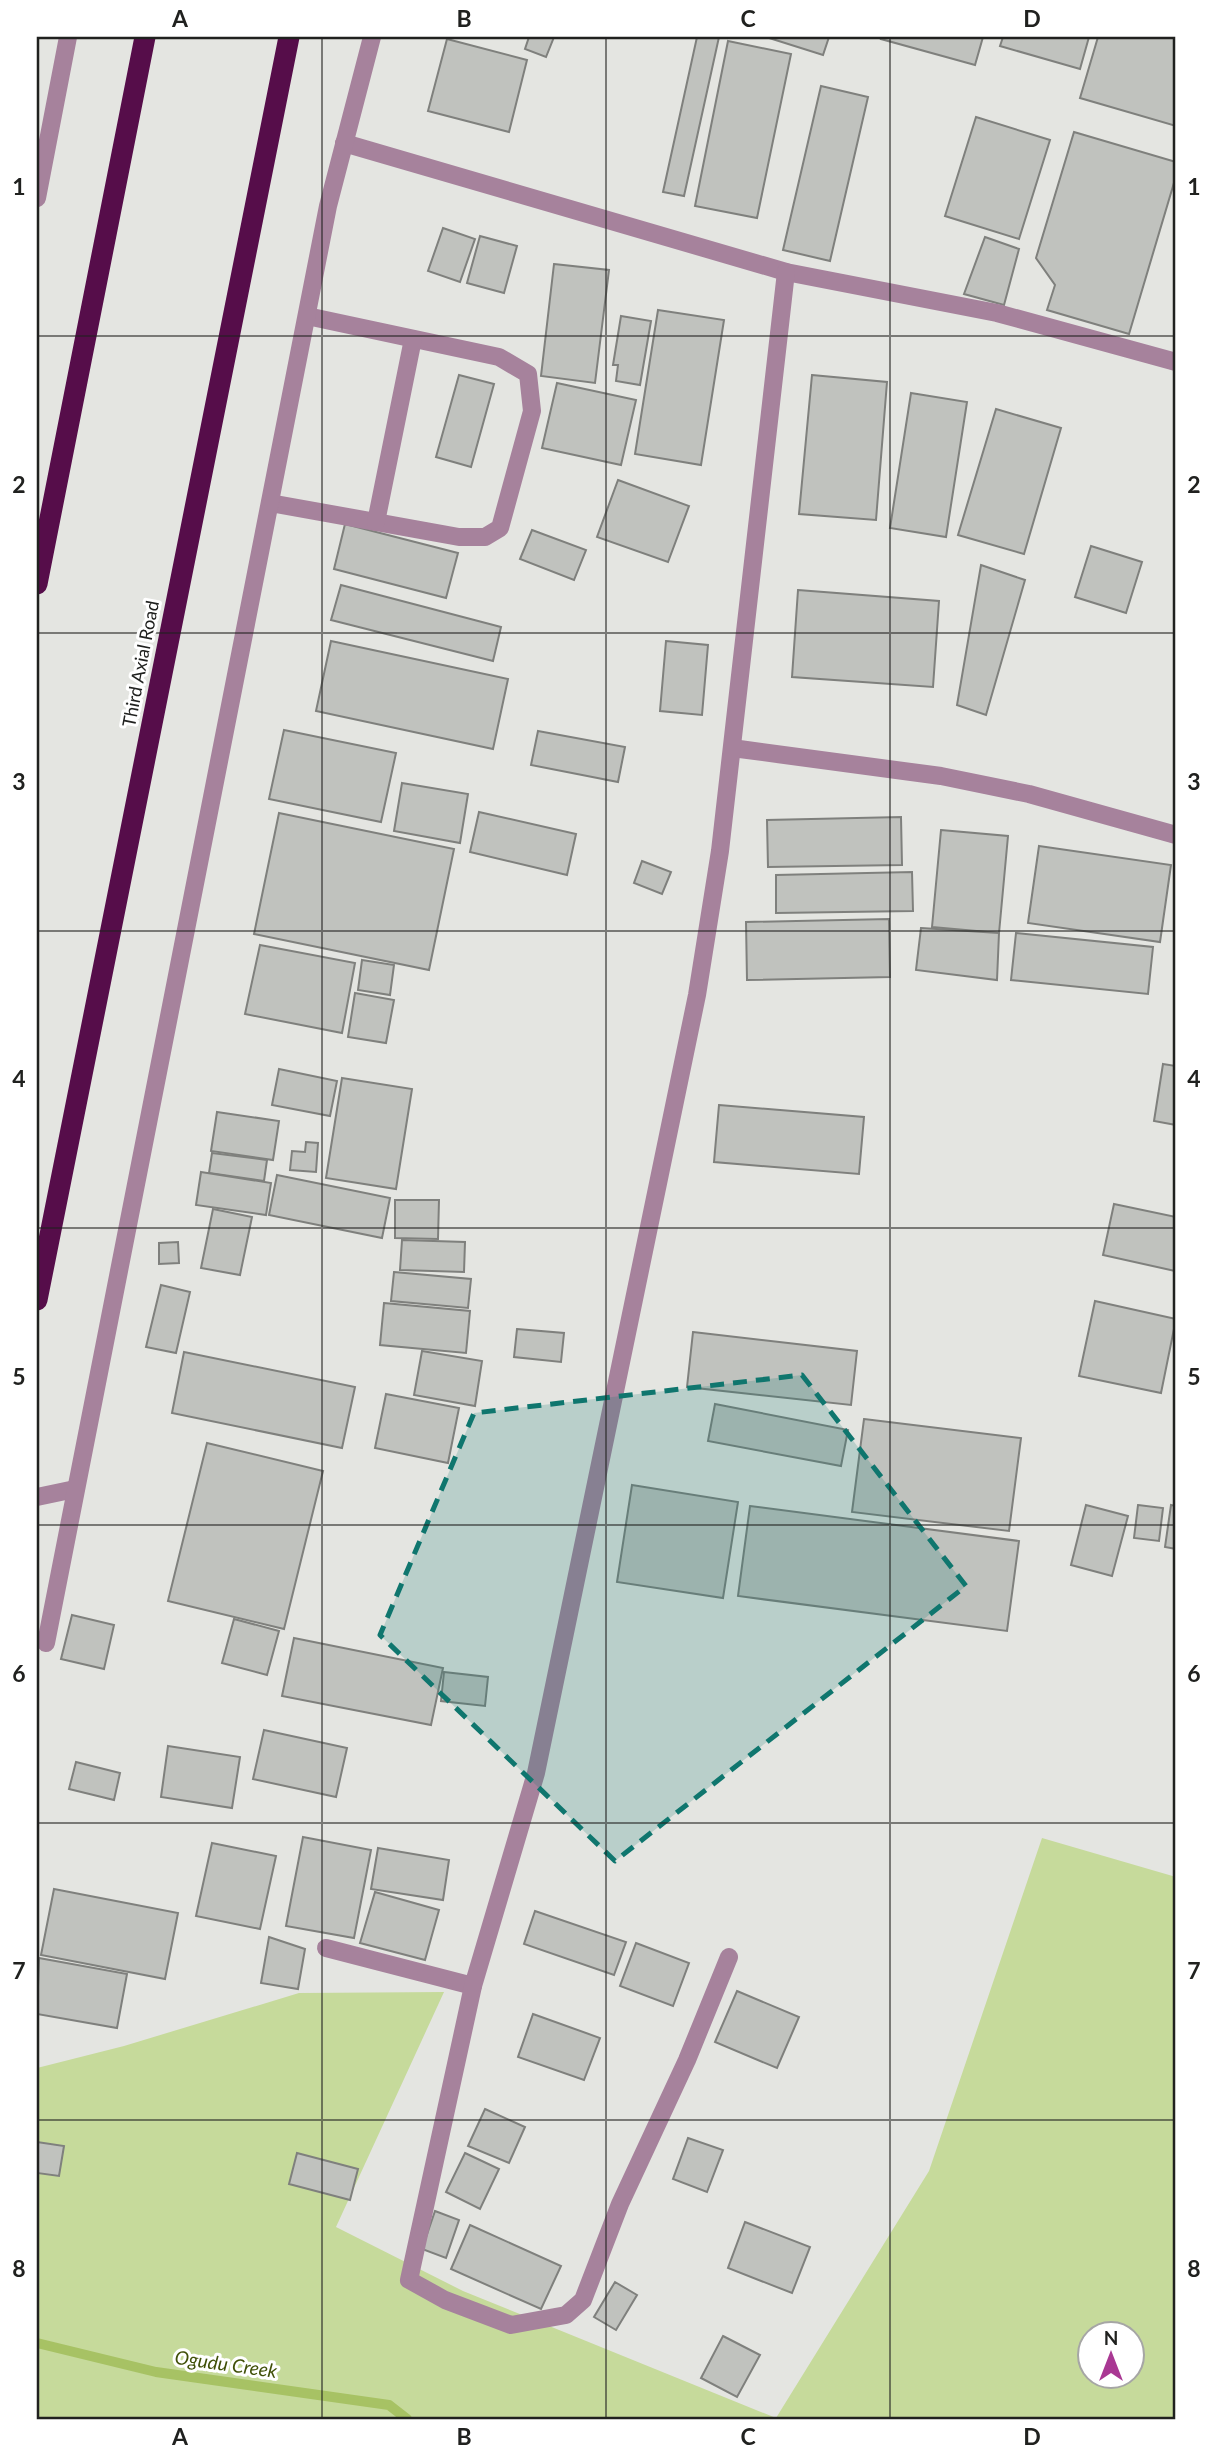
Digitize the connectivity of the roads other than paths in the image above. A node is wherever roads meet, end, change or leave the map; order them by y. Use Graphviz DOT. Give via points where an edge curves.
graph roads {
  1 [pos="68,37"];
  2 [pos="145,37"];
  3 [pos="289,37"];
  4 [pos="372,37"];
  5 [pos="344,143"];
  6 [pos="37,198"];
  7 [pos="786,272"];
  8 [pos="307,316"];
  9 [pos="413,339"];
  10 [pos="1176,362"];
  11 [pos="270,502"];
  12 [pos="376,522"];
  13 [pos="37,584"];
  14 [pos="733,748"];
  15 [pos="1176,835"];
  16 [pos="37,1300"];
  17 [pos="75,1489"];
  18 [pos="37,1497"];
  19 [pos="46,1643"];
  20 [pos="326,1948"];
  21 [pos="729,1957"];
  22 [pos="473,1986"];
  1 -- 6 [label="street"];
  2 -- 13 [label="highway"];
  3 -- 16 [label="highway, Third Axial Road"];
  4 -- 5 [label="street"];
  5 -- 7 [label="street"];
  5 -- 8 [label="street"];
  7 -- 10 [label="street" via="997,313"];
  7 -- 14 [label="street"];
  8 -- 9 [label="street"];
  8 -- 11 [label="street"];
  9 -- 12 [label="street"];
  9 -- 12 [label="street" via="499,357 528,374 532,411 500,528 485,537 459,537"];
  11 -- 12 [label="street"];
  11 -- 17 [label="street"];
  14 -- 15 [label="street" via="942,776 1029,794"];
  14 -- 22 [label="street" via="697,995 536,1773"];
  17 -- 18 [label="street"];
  17 -- 19 [label="street"];
  20 -- 22 [label="street"];
  21 -- 22 [label="street" via="620,2204 583,2300 566,2315 511,2325 445,2300 408,2280"];
}
